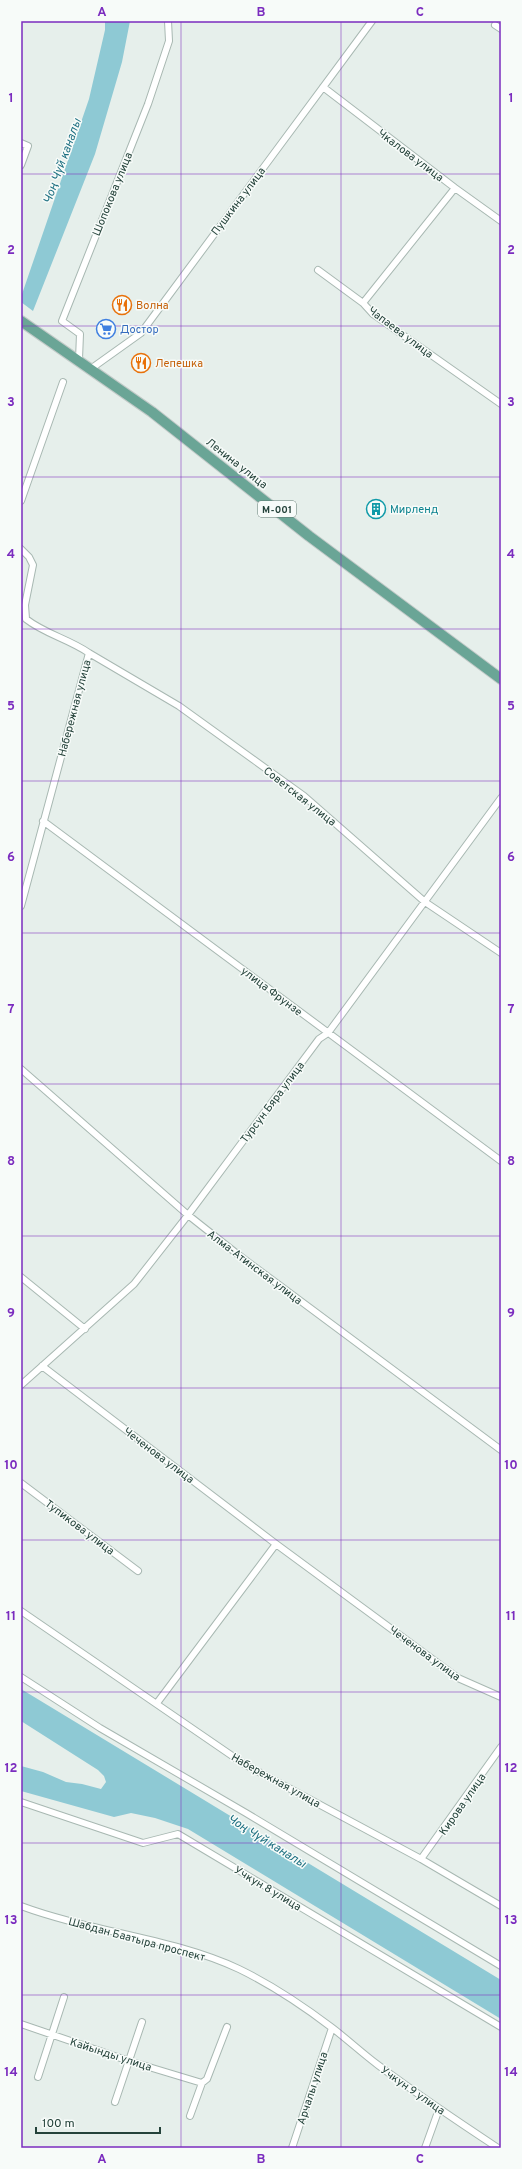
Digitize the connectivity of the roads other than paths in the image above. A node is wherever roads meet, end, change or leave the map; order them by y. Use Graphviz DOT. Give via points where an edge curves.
graph roads {
  1 [pos="168,21"];
  2 [pos="372,21"];
  3 [pos="495,25"];
  4 [pos="501,29"];
  5 [pos="323,87"];
  6 [pos="21,143"];
  7 [pos="21,165"];
  8 [pos="455,188"];
  9 [pos="501,221"];
  10 [pos="318,270"];
  11 [pos="363,303"];
  12 [pos="21,320"];
  13 [pos="79,359"];
  14 [pos="92,368"];
  15 [pos="63,382"];
  16 [pos="501,404"];
  17 [pos="21,501"];
  18 [pos="21,549"];
  19 [pos="89,653"];
  20 [pos="501,679"];
  21 [pos="501,798"];
  22 [pos="43,821"];
  23 [pos="425,902"];
  24 [pos="21,906"];
  25 [pos="501,953"];
  26 [pos="328,1033"];
  27 [pos="21,1068"];
  28 [pos="501,1161"];
  29 [pos="188,1215"];
  30 [pos="21,1277"];
  31 [pos="85,1329"];
  32 [pos="42,1366"];
  33 [pos="21,1385"];
  34 [pos="501,1450"];
  35 [pos="21,1483"];
  36 [pos="276,1544"];
  37 [pos="138,1571"];
  38 [pos="21,1611"];
  39 [pos="21,1677"];
  40 [pos="501,1697"];
  41 [pos="157,1703"];
  42 [pos="501,1747"];
  43 [pos="21,1802"];
  44 [pos="421,1859"];
  45 [pos="21,1906"];
  46 [pos="501,1906"];
  47 [pos="501,1966"];
  48 [pos="64,1997"];
  49 [pos="142,2022"];
  50 [pos="21,2024"];
  51 [pos="227,2027"];
  52 [pos="501,2027"];
  53 [pos="332,2028"];
  54 [pos="52,2034"];
  55 [pos="129,2061"];
  56 [pos="38,2076"];
  57 [pos="202,2083"];
  58 [pos="116,2102"];
  59 [pos="439,2109"];
  60 [pos="190,2116"];
  61 [pos="292,2148"];
  62 [pos="425,2148"];
  63 [pos="498,2148"];
  1 -- 13 [label="street, Шопокова улица" via="169,41 148,104 62,321 80,334"];
  2 -- 5 [label="street, Пушкина улица"];
  3 -- 4 [label="street"];
  5 -- 8 [label="street, Чкалова улица"];
  5 -- 14 [label="street, Пушкина улица" via="141,332"];
  6 -- 7 [label="street" via="28,146"];
  8 -- 9 [label="street, Чкалова улица"];
  8 -- 11 [label="street, Чапаева улица"];
  10 -- 11 [label="street"];
  11 -- 16 [label="street, Чапаева улица" via="373,314"];
  12 -- 13 [label="main road, Ленина улица / М-001"];
  13 -- 14 [label="main road, Ленина улица / М-001"];
  14 -- 20 [label="main road, Ленина улица / М-001" via="309,536"];
  15 -- 17 [label="street"];
  18 -- 19 [label="street, Набережная улица" via="33,565 25,605 26,619"];
  19 -- 22 [label="street, Набережная улица"];
  19 -- 23 [label="street, Советская улица" via="179,706 304,796"];
  21 -- 23 [label="street, Турсун Бяра улица"];
  22 -- 24 [label="street, Набережная улица"];
  22 -- 26 [label="street, улица Фрунзе"];
  23 -- 25 [label="street, Советская улица"];
  23 -- 26 [label="street, Турсун Бяра улица"];
  26 -- 28 [label="street, улица Фрунзе"];
  26 -- 29 [label="street, Турсун Бяра улица" via="318,1039"];
  27 -- 29 [label="street, Алма-Атинская улица"];
  29 -- 31 [label="street, Турсун Бяра улица" via="134,1284"];
  29 -- 34 [label="street, Алма-Атинская улица"];
  30 -- 31 [label="street"];
  31 -- 32 [label="street, Турсун Бяра улица"];
  32 -- 33 [label="street, Турсун Бяра улица"];
  32 -- 36 [label="street, Чеченова улица"];
  35 -- 37 [label="street, Тупикова улица"];
  36 -- 40 [label="street, Чеченова улица" via="458,1678"];
  36 -- 41 [label="street"];
  38 -- 41 [label="street, Набережная улица"];
  39 -- 47 [label="street" via="100,1728 253,1816"];
  41 -- 44 [label="street, Набережная улица" via="244,1764"];
  42 -- 44 [label="street, Кирова улица"];
  43 -- 52 [label="street, Учкун 8 улица" via="142,1843 178,1834"];
  44 -- 46 [label="street, Набережная улица"];
  45 -- 53 [label="street, Шабдан Баатыра проспект" via="69,1922 189,1951 237,1968 283,1993"];
  48 -- 54 [label="street"];
  49 -- 55 [label="street"];
  50 -- 54 [label="street, Кайынды улица"];
  51 -- 57 [label="street" via="207,2079"];
  53 -- 59 [label="street, Учкун 9 улица"];
  53 -- 61 [label="street, Арчалы улица"];
  54 -- 55 [label="street, Кайынды улица"];
  54 -- 56 [label="street"];
  55 -- 57 [label="street, Кайынды улица"];
  55 -- 58 [label="street"];
  57 -- 60 [label="street"];
  59 -- 62 [label="street"];
  59 -- 63 [label="street, Учкун 9 улица"];
}
